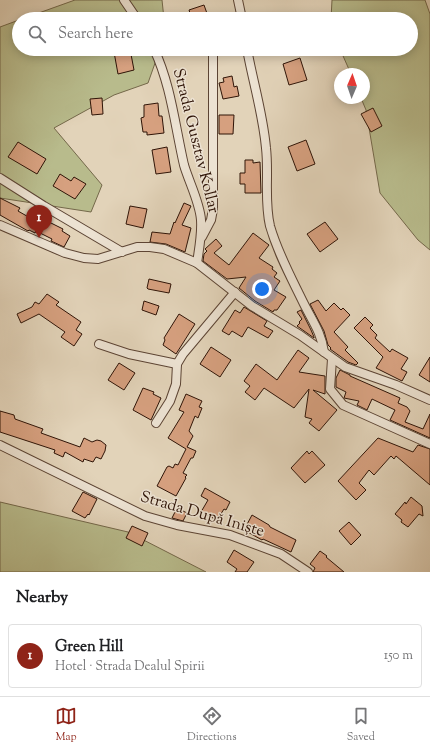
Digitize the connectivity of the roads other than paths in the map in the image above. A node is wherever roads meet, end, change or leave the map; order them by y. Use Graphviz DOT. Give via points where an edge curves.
graph roads {
  1 [pos="124,0"];
  2 [pos="238,0"];
  3 [pos="132,12"];
  4 [pos="241,12"];
  5 [pos="158,56"];
  6 [pos="213,56"];
  7 [pos="249,56"];
  8 [pos="0,178"];
  9 [pos="0,225"];
  10 [pos="200,242"];
  11 [pos="122,252"];
  12 [pos="197,263"];
  13 [pos="235,292"];
  14 [pos="98,344"];
  15 [pos="324,352"];
  16 [pos="332,359"];
  17 [pos="177,364"];
  18 [pos="430,400"];
  19 [pos="156,423"];
  20 [pos="430,444"];
  21 [pos="0,445"];
  22 [pos="308,572"];
  1 -- 3 [label="street"];
  2 -- 4 [label="street"];
  5 -- 10 [label="street, Strada Gusztav Kollar" via="162,65 184,164 201,219"];
  6 -- 10 [label="street, Strada Gusztav Kollar" via="213,209 211,220"];
  7 -- 15 [label="street" via="265,134 268,170 267,210 270,226 284,262 320,333"];
  8 -- 11 [label="street"];
  9 -- 11 [label="street" via="65,254 98,260"];
  10 -- 12 [label="street, Strada Gusztav Kollar"];
  11 -- 12 [label="street" via="137,247 164,249"];
  12 -- 13 [label="street"];
  13 -- 15 [label="street" via="252,306"];
  13 -- 17 [label="street"];
  14 -- 17 [label="street" via="129,354"];
  15 -- 16 [label="street"];
  16 -- 18 [label="street" via="345,367"];
  16 -- 20 [label="street" via="330,389 343,405"];
  17 -- 19 [label="street" via="176,384 170,401"];
  21 -- 22 [label="street, Strada După Iniște" via="146,516 230,535 282,554"];
}
